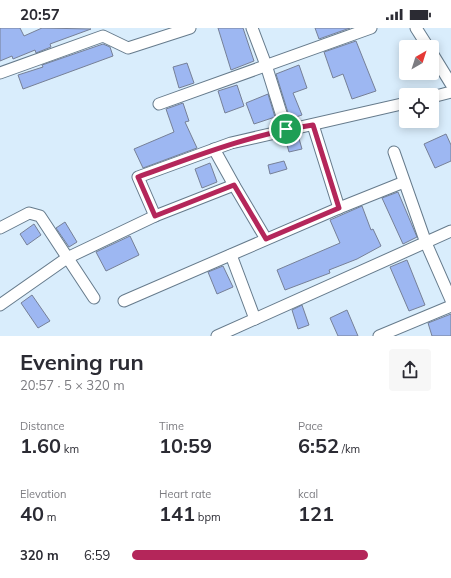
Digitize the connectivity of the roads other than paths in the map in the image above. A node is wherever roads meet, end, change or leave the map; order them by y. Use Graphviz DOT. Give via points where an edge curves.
graph roads {
  1 [pos="190,28"];
  2 [pos="252,28"];
  3 [pos="371,28"];
  4 [pos="416,28"];
  5 [pos="424,40"];
  6 [pos="266,65"];
  7 [pos="439,65"];
  8 [pos="0,74"];
  9 [pos="451,84"];
  10 [pos="451,92"];
  11 [pos="439,95"];
  12 [pos="159,104"];
  13 [pos="399,105"];
  14 [pos="313,125"];
  15 [pos="286,129"];
  16 [pos="214,149"];
  17 [pos="394,152"];
  18 [pos="404,182"];
  19 [pos="234,185"];
  20 [pos="339,208"];
  21 [pos="155,216"];
  22 [pos="0,228"];
  23 [pos="451,231"];
  24 [pos="266,239"];
  25 [pos="426,242"];
  26 [pos="231,255"];
  27 [pos="67,258"];
  28 [pos="94,298"];
  29 [pos="451,300"];
  30 [pos="124,301"];
  31 [pos="0,305"];
  32 [pos="451,306"];
  33 [pos="255,319"];
  34 [pos="217,336"];
  35 [pos="379,336"];
  1 -- 8 [label="street" via="128,48 103,36"];
  2 -- 6 [label="street"];
  3 -- 6 [label="street"];
  4 -- 5 [label="street"];
  6 -- 12 [label="street"];
  6 -- 15 [label="street"];
  7 -- 9 [label="street"];
  10 -- 11 [label="street"];
  13 -- 14 [label="street"];
  14 -- 15 [label="street"];
  14 -- 20 [label="street"];
  15 -- 16 [label="street"];
  16 -- 19 [label="street"];
  16 -- 21 [label="street" via="138,177"];
  17 -- 18 [label="street"];
  18 -- 20 [label="street"];
  18 -- 25 [label="street"];
  19 -- 21 [label="street"];
  19 -- 24 [label="street"];
  20 -- 24 [label="street"];
  21 -- 27 [label="street"];
  22 -- 27 [label="street" via="19,217 34,213 44,221"];
  23 -- 25 [label="street"];
  24 -- 26 [label="street"];
  25 -- 29 [label="street"];
  25 -- 33 [label="street"];
  26 -- 30 [label="street"];
  26 -- 33 [label="street"];
  27 -- 28 [label="street"];
  27 -- 31 [label="street"];
  32 -- 35 [label="street"];
  33 -- 34 [label="street"];
}
